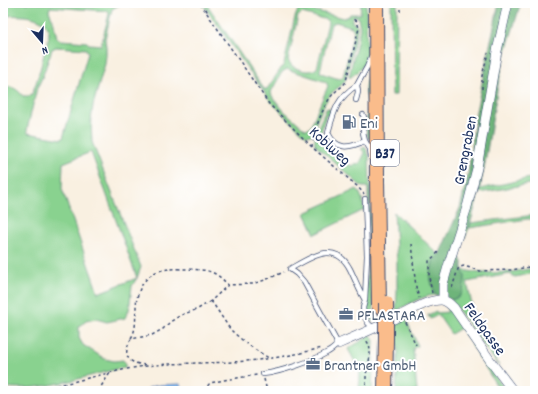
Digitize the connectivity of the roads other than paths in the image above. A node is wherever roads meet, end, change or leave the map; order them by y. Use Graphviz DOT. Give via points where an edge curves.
graph roads {
  1 [pos="376,3"];
  2 [pos="384,3"];
  3 [pos="508,3"];
  4 [pos="376,34"];
  5 [pos="357,85"];
  6 [pos="356,100"];
  7 [pos="335,108"];
  8 [pos="341,110"];
  9 [pos="363,115"];
  10 [pos="365,141"];
  11 [pos="377,178"];
  12 [pos="365,199"];
  13 [pos="364,300"];
  14 [pos="442,301"];
  15 [pos="382,305"];
  16 [pos="379,336"];
  17 [pos="338,344"];
  18 [pos="263,374"];
  19 [pos="378,391"];
  20 [pos="385,391"];
  21 [pos="513,391"];
  1 -- 4 [label="main road, B37"];
  2 -- 15 [label="main road, B37"];
  3 -- 14 [label="street, Grengraben" via="477,168 443,284"];
  4 -- 5 [label="lane" via="369,62"];
  4 -- 11 [label="main road, B37"];
  5 -- 6 [label="lane"];
  5 -- 7 [label="lane" via="348,91"];
  7 -- 8 [label="lane"];
  7 -- 10 [label="lane" via="328,133 332,141 348,147"];
  9 -- 10 [label="lane"];
  10 -- 11 [label="lane" via="370,149 371,165"];
  11 -- 15 [label="main road, B37"];
  12 -- 13 [label="lane" via="367,256"];
  13 -- 16 [label="lane" via="364,315"];
  13 -- 17 [label="lane" via="350,269 338,255 328,252 317,255 290,269 304,282"];
  14 -- 16 [label="street" via="422,305 401,315"];
  14 -- 21 [label="street, Feldgasse" via="454,308 463,319"];
  15 -- 16 [label="main road, B37, bridge"];
  16 -- 17 [label="street" via="360,335"];
  16 -- 19 [label="main road, B37"];
  16 -- 20 [label="main road, B37"];
  17 -- 18 [label="lane" via="328,352 305,362"];
}
